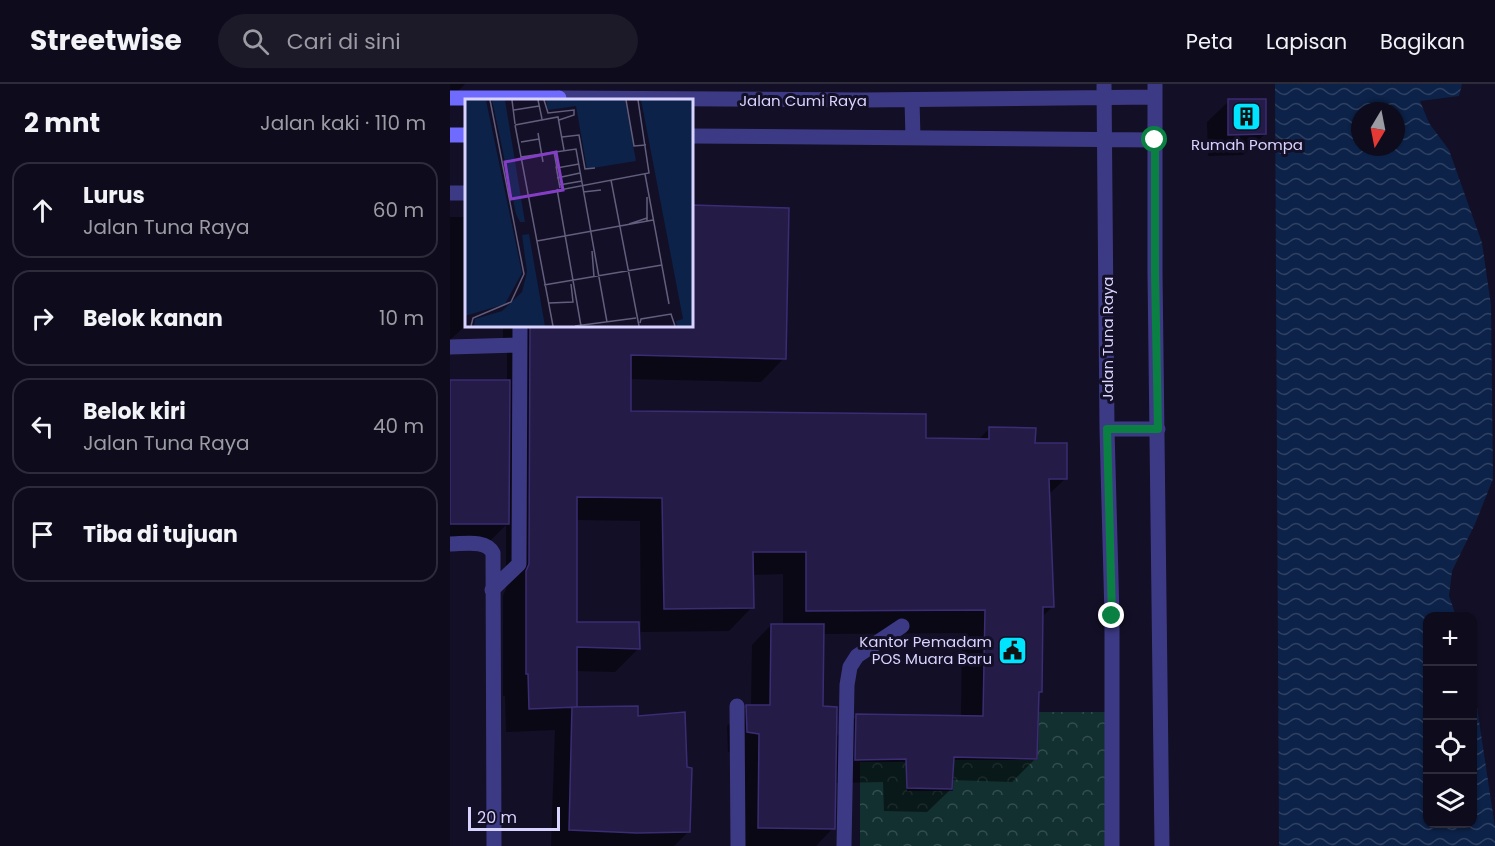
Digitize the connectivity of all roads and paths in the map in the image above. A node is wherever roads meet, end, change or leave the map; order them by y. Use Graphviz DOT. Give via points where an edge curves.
graph roads {
  1 [pos="1104,91"];
  2 [pos="1155,91"];
  3 [pos="559,94"];
  4 [pos="450,98"];
  5 [pos="912,100"];
  6 [pos="693,136"];
  7 [pos="913,138"];
  8 [pos="1105,140"];
  9 [pos="1155,140"];
  10 [pos="520,327"];
  11 [pos="520,345"];
  12 [pos="450,347"];
  13 [pos="1107,429"];
  14 [pos="1158,429"];
  15 [pos="450,544"];
  16 [pos="492,590"];
  17 [pos="902,626"];
  18 [pos="737,706"];
  19 [pos="494,846"];
  20 [pos="738,846"];
  21 [pos="844,846"];
  22 [pos="1112,846"];
  23 [pos="1162,846"];
  1 -- 2 [label="street, Jalan Cumi Raya"];
  1 -- 5 [label="street, Jalan Cumi Raya"];
  1 -- 8 [label="street, Jalan Tuna Raya"];
  2 -- 9 [label="street"];
  3 -- 4 [label="street, Jalan Cumi Raya"];
  3 -- 5 [label="street, Jalan Cumi Raya"];
  5 -- 7 [label="street"];
  6 -- 7 [label="street"];
  7 -- 8 [label="street"];
  8 -- 9 [label="street"];
  8 -- 13 [label="street, Jalan Tuna Raya"];
  9 -- 14 [label="street"];
  10 -- 11 [label="street"];
  11 -- 12 [label="street"];
  11 -- 16 [label="street" via="519,564"];
  13 -- 14 [label="street"];
  13 -- 22 [label="street, Jalan Tuna Raya"];
  14 -- 23 [label="street"];
  15 -- 16 [label="street" via="490,547"];
  16 -- 19 [label="street"];
  17 -- 21 [label="street" via="856,656 850,667"];
  18 -- 20 [label="street"];
}
